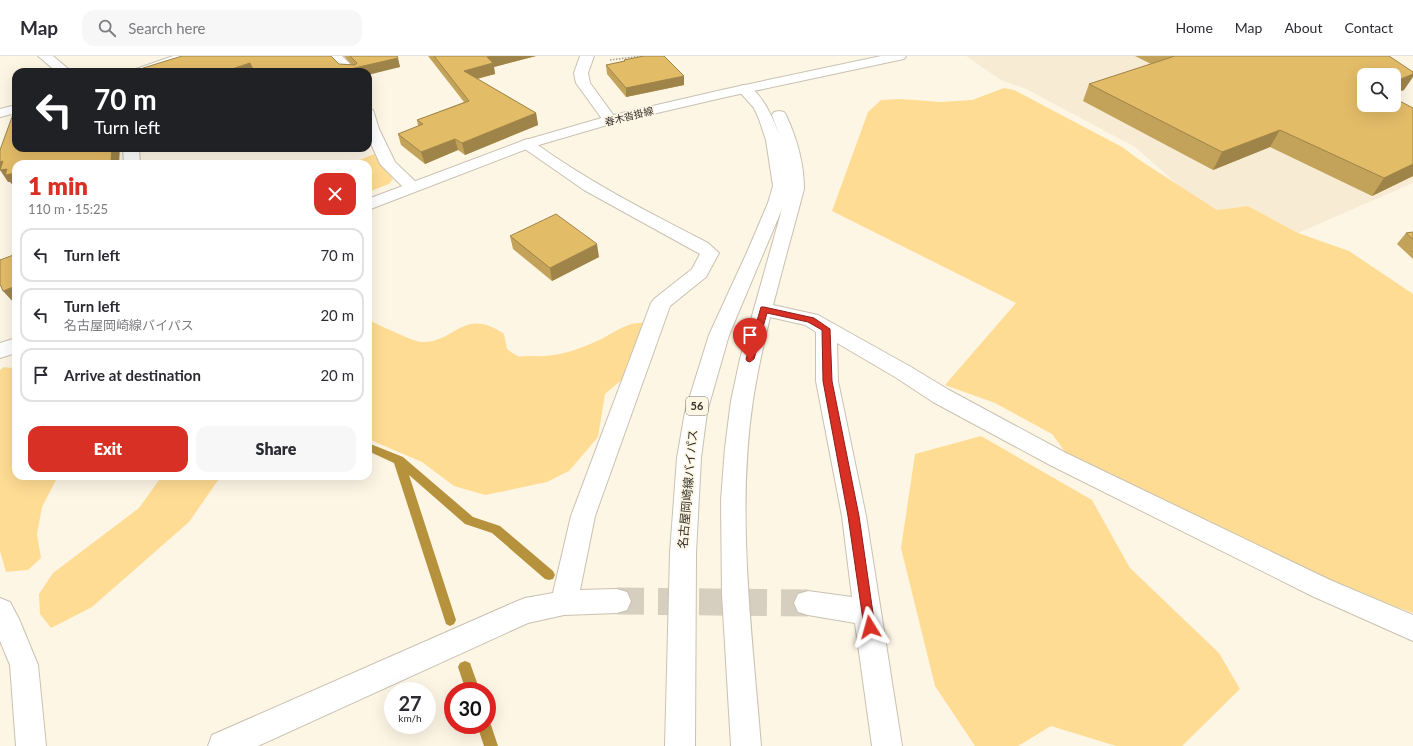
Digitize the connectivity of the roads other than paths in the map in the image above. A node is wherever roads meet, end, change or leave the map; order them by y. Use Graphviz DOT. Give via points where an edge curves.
graph roads {
  1 [pos="45,56"];
  2 [pos="185,56"];
  3 [pos="334,56"];
  4 [pos="899,56"];
  5 [pos="585,60"];
  6 [pos="60,68"];
  7 [pos="152,68"];
  8 [pos="347,68"];
  9 [pos="752,88"];
  10 [pos="12,110"];
  11 [pos="0,113"];
  12 [pos="610,120"];
  13 [pos="372,129"];
  14 [pos="527,144"];
  15 [pos="412,187"];
  16 [pos="372,203"];
  17 [pos="764,309"];
  18 [pos="826,329"];
  19 [pos="12,346"];
  20 [pos="0,351"];
  21 [pos="617,601"];
  22 [pos="564,603"];
  23 [pos="808,603"];
  24 [pos="0,611"];
  25 [pos="867,612"];
  26 [pos="1413,628"];
  27 [pos="32,746"];
  28 [pos="223,746"];
  29 [pos="680,746"];
  30 [pos="746,746"];
  31 [pos="888,746"];
  1 -- 6 [label="street"];
  2 -- 7 [label="street"];
  3 -- 8 [label="street"];
  4 -- 9 [label="street, 春木沓掛線"];
  5 -- 12 [label="street" via="581,73 583,83"];
  9 -- 12 [label="street, 春木沓掛線"];
  9 -- 17 [label="street" via="773,104 789,136 797,173 796,189"];
  9 -- 29 [label="street, 名古屋岡崎線バイパス / 56" via="774,140 780,186 757,250 719,335 696,412 689,458 683,553"];
  10 -- 11 [label="street"];
  12 -- 14 [label="street, 春木沓掛線"];
  13 -- 15 [label="street" via="388,164"];
  14 -- 15 [label="street, 春木沓掛線"];
  14 -- 22 [label="street" via="544,158 616,204 702,246 710,253 699,273 661,303 583,516"];
  15 -- 16 [label="street, 春木沓掛線"];
  17 -- 18 [label="street" via="811,320"];
  17 -- 30 [label="street" via="742,401 733,500"];
  18 -- 25 [label="street" via="827,381 854,516"];
  18 -- 26 [label="street" via="941,396 1058,459 1321,588"];
  19 -- 20 [label="street"];
  21 -- 22 [label="street"];
  22 -- 28 [label="street" via="525,612"];
  23 -- 25 [label="street"];
  24 -- 27 [label="street" via="24,665"];
  25 -- 31 [label="street"];
}
